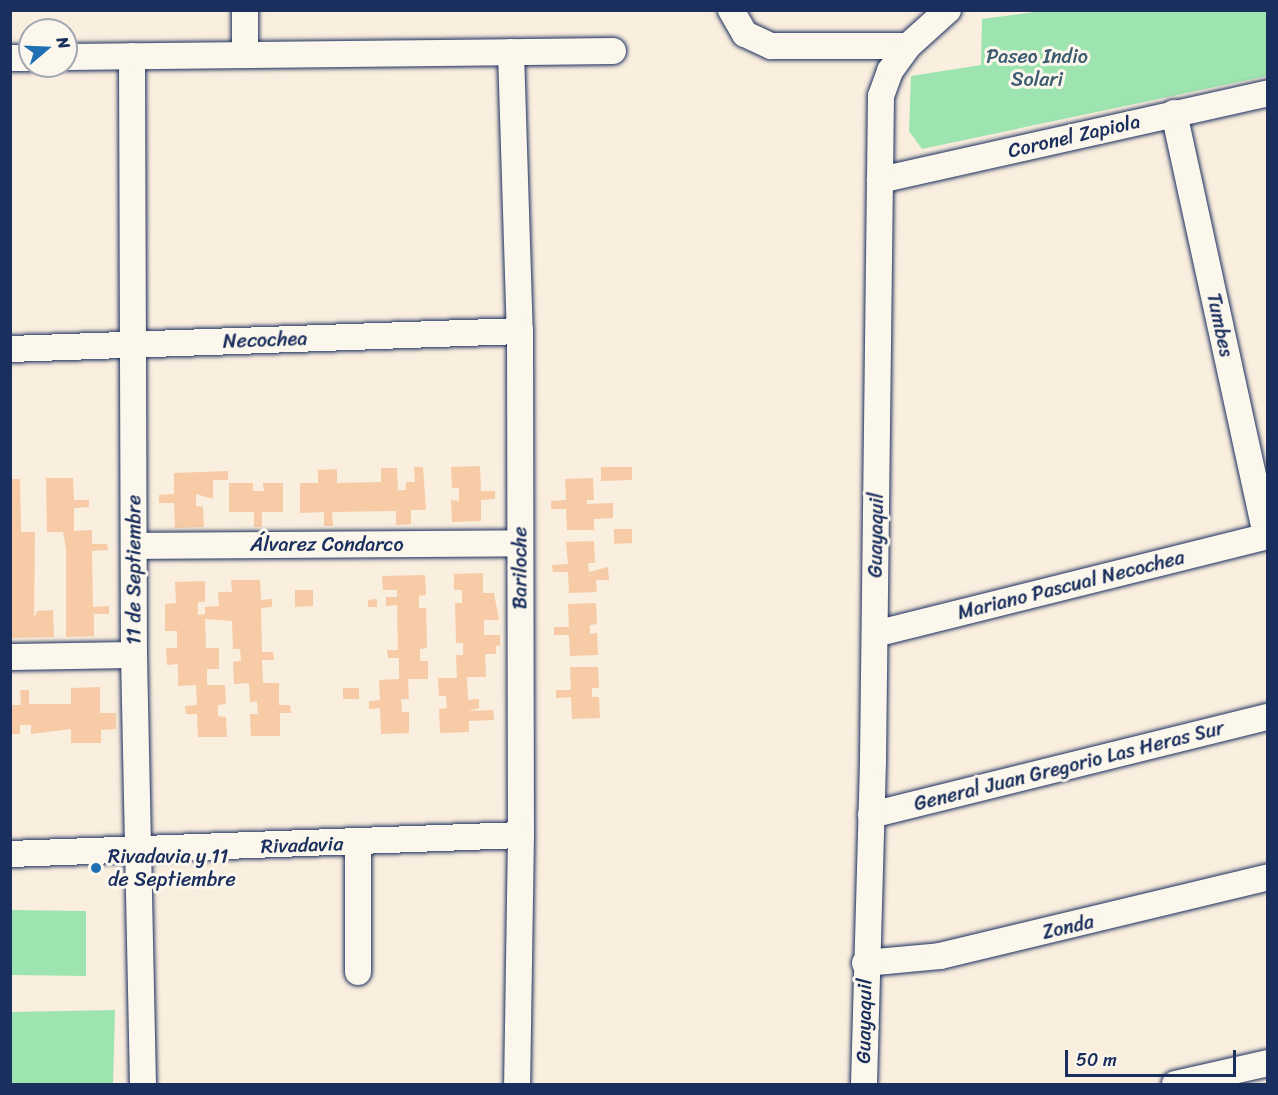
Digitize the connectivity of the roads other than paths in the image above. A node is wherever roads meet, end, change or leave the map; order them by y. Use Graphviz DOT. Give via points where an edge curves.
graph roads {
  1 [pos="245,10"];
  2 [pos="730,10"];
  3 [pos="948,10"];
  4 [pos="908,46"];
  5 [pos="613,51"];
  6 [pos="511,52"];
  7 [pos="245,55"];
  8 [pos="132,56"];
  9 [pos="78,57"];
  10 [pos="1268,93"];
  11 [pos="1174,113"];
  12 [pos="880,180"];
  13 [pos="520,331"];
  14 [pos="133,345"];
  15 [pos="10,349"];
  16 [pos="1267,536"];
  17 [pos="520,543"];
  18 [pos="135,546"];
  19 [pos="875,634"];
  20 [pos="135,655"];
  21 [pos="10,657"];
  22 [pos="1268,717"];
  23 [pos="871,815"];
  24 [pos="521,835"];
  25 [pos="358,842"];
  26 [pos="139,852"];
  27 [pos="10,854"];
  28 [pos="1268,877"];
  29 [pos="865,963"];
  30 [pos="358,972"];
  31 [pos="1268,1063"];
  32 [pos="143,1084"];
  33 [pos="517,1084"];
  34 [pos="864,1084"];
  35 [pos="1175,1084"];
  1 -- 7 [label="street"];
  2 -- 4 [label="street" via="745,34 771,46"];
  3 -- 4 [label="street, Guayaquil"];
  4 -- 12 [label="street, Guayaquil" via="890,71 881,96"];
  5 -- 6 [label="street"];
  6 -- 7 [label="street"];
  6 -- 13 [label="street, Bariloche"];
  7 -- 8 [label="street"];
  8 -- 9 [label="street"];
  8 -- 14 [label="street, 11 de Septiembre"];
  10 -- 11 [label="street, Coronel Zapiola"];
  11 -- 12 [label="street, Coronel Zapiola"];
  11 -- 16 [label="street, Tumbes"];
  12 -- 19 [label="street, Guayaquil"];
  13 -- 14 [label="street, Necochea"];
  13 -- 17 [label="street, Bariloche"];
  14 -- 15 [label="street, Necochea"];
  14 -- 18 [label="street, 11 de Septiembre"];
  16 -- 19 [label="street, Mariano Pascual Necochea"];
  17 -- 18 [label="street, Álvarez Condarco"];
  17 -- 24 [label="street, Bariloche"];
  18 -- 20 [label="street, 11 de Septiembre"];
  19 -- 23 [label="street, Guayaquil"];
  20 -- 21 [label="street"];
  20 -- 26 [label="street, 11 de Septiembre"];
  22 -- 23 [label="street, General Juan Gregorio Las Heras Sur"];
  23 -- 29 [label="street, Guayaquil"];
  24 -- 25 [label="street, Rivadavia"];
  24 -- 33 [label="street, Bariloche"];
  25 -- 26 [label="street, Rivadavia"];
  25 -- 30 [label="street"];
  26 -- 27 [label="street, Rivadavia"];
  26 -- 32 [label="street, 11 de Septiembre"];
  28 -- 29 [label="street, Zonda" via="940,956"];
  29 -- 34 [label="street, Guayaquil"];
  31 -- 35 [label="street"];
}
